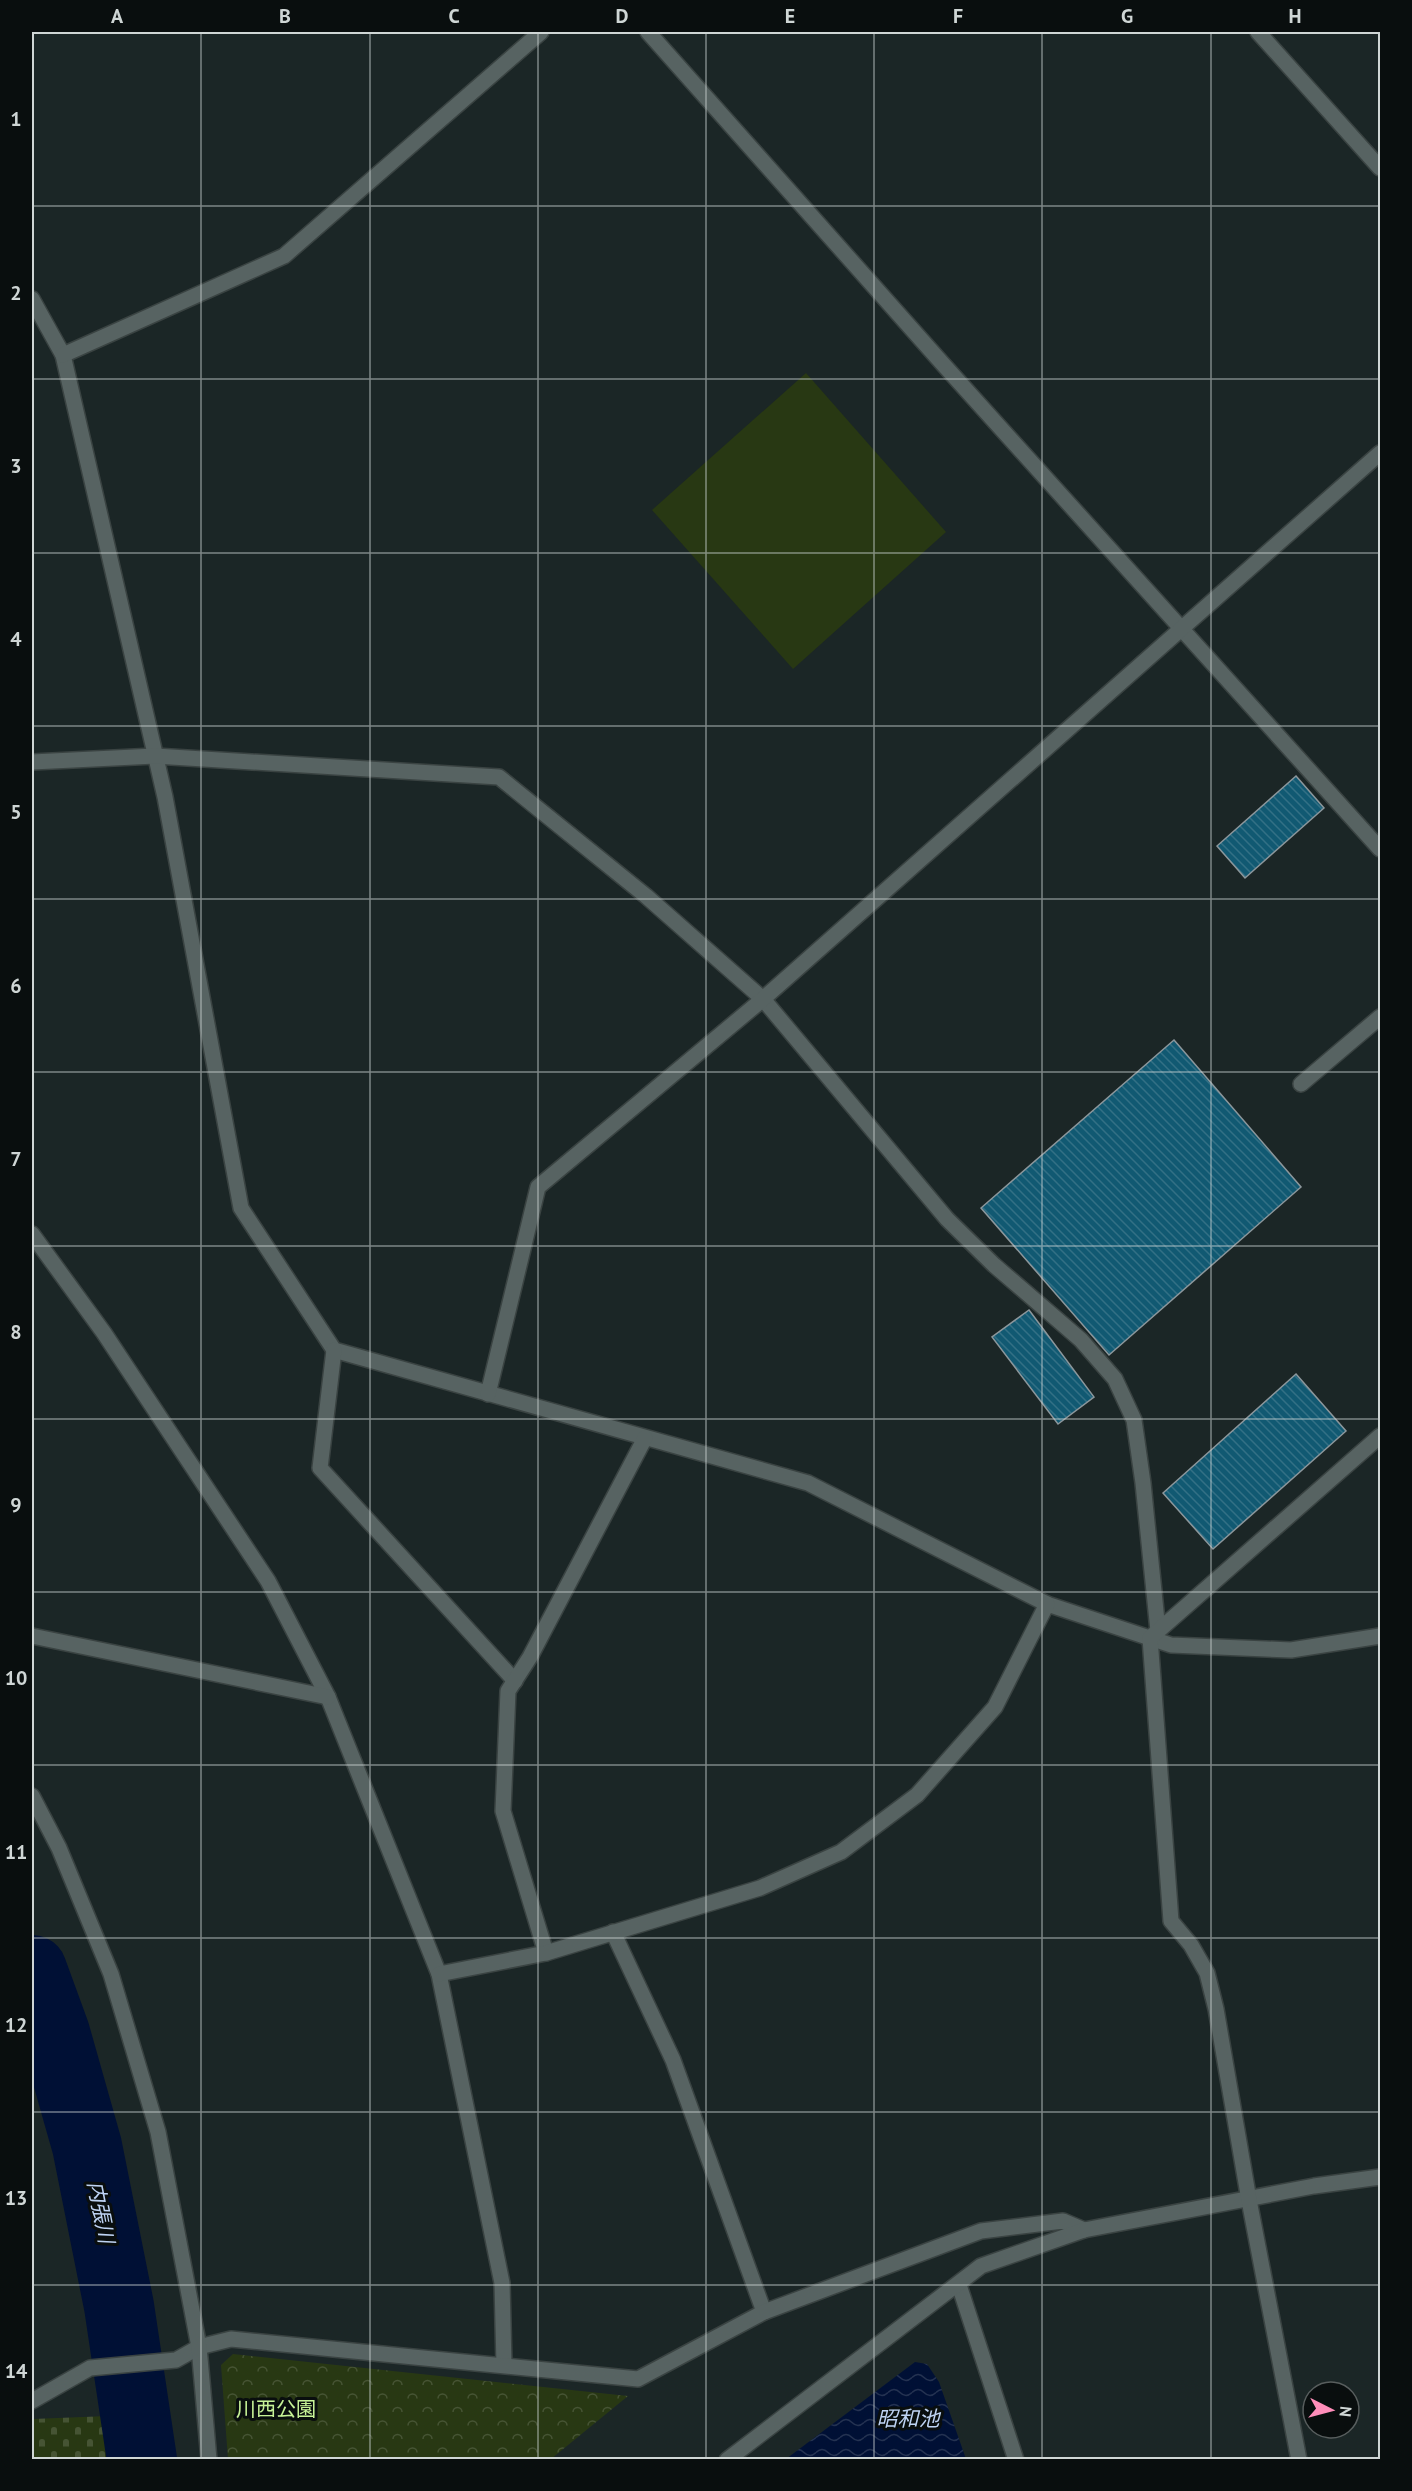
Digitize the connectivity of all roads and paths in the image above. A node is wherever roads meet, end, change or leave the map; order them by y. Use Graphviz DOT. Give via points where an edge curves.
graph roads {
  1 [pos="541,32"];
  2 [pos="648,32"];
  3 [pos="1258,32"];
  4 [pos="1380,168"];
  5 [pos="32,299"];
  6 [pos="63,355"];
  7 [pos="1380,453"];
  8 [pos="1182,628"];
  9 [pos="155,756"];
  10 [pos="32,762"];
  11 [pos="1380,849"];
  12 [pos="763,999"];
  13 [pos="1380,1017"];
  14 [pos="1301,1084"];
  15 [pos="32,1234"];
  16 [pos="334,1350"];
  17 [pos="488,1394"];
  18 [pos="1380,1436"];
  19 [pos="645,1438"];
  20 [pos="1047,1604"];
  21 [pos="1154,1635"];
  22 [pos="32,1636"];
  23 [pos="1380,1636"];
  24 [pos="515,1682"];
  25 [pos="327,1697"];
  26 [pos="32,1796"];
  27 [pos="613,1932"];
  28 [pos="546,1953"];
  29 [pos="439,1974"];
  30 [pos="1380,2177"];
  31 [pos="1249,2200"];
  32 [pos="1084,2230"];
  33 [pos="959,2285"];
  34 [pos="764,2312"];
  35 [pos="199,2347"];
  36 [pos="504,2365"];
  37 [pos="32,2401"];
  38 [pos="209,2460"];
  39 [pos="727,2460"];
  40 [pos="1016,2460"];
  41 [pos="1299,2460"];
  1 -- 6 [label="street" via="284,256"];
  2 -- 8 [label="street"];
  3 -- 4 [label="street"];
  5 -- 6 [label="street"];
  6 -- 9 [label="street"];
  7 -- 8 [label="street"];
  8 -- 11 [label="street"];
  8 -- 12 [label="street"];
  9 -- 10 [label="street"];
  9 -- 12 [label="street" via="499,777 646,896"];
  9 -- 16 [label="street" via="241,1208"];
  12 -- 17 [label="street" via="538,1187"];
  12 -- 21 [label="street" via="948,1219 994,1265 1082,1340 1114,1378 1134,1420 1143,1483"];
  13 -- 14 [label="street"];
  15 -- 25 [label="street" via="104,1333 268,1581"];
  16 -- 17 [label="street"];
  16 -- 24 [label="street" via="320,1468"];
  17 -- 19 [label="street"];
  18 -- 21 [label="street"];
  19 -- 20 [label="street" via="808,1484"];
  19 -- 24 [label="street"];
  20 -- 21 [label="street"];
  20 -- 27 [label="street" via="995,1707 908,1802 841,1852 760,1888"];
  21 -- 23 [label="street" via="1171,1645 1291,1650"];
  21 -- 31 [label="street" via="1171,1921 1207,1973"];
  22 -- 25 [label="street"];
  24 -- 28 [label="street" via="508,1692 503,1811"];
  25 -- 29 [label="street"];
  26 -- 35 [label="street" via="59,1848 111,1974 158,2132"];
  27 -- 28 [label="street"];
  27 -- 34 [label="street" via="673,2060"];
  28 -- 29 [label="street"];
  29 -- 36 [label="street" via="502,2283"];
  30 -- 31 [label="street"];
  31 -- 32 [label="street"];
  31 -- 41 [label="street"];
  32 -- 33 [label="street" via="981,2266"];
  32 -- 34 [label="street" via="1063,2221 981,2231"];
  33 -- 39 [label="street"];
  33 -- 40 [label="street"];
  34 -- 36 [label="street" via="639,2379"];
  35 -- 36 [label="street" via="231,2339"];
  35 -- 37 [label="street" via="176,2361 90,2368"];
  35 -- 38 [label="street"];
}
